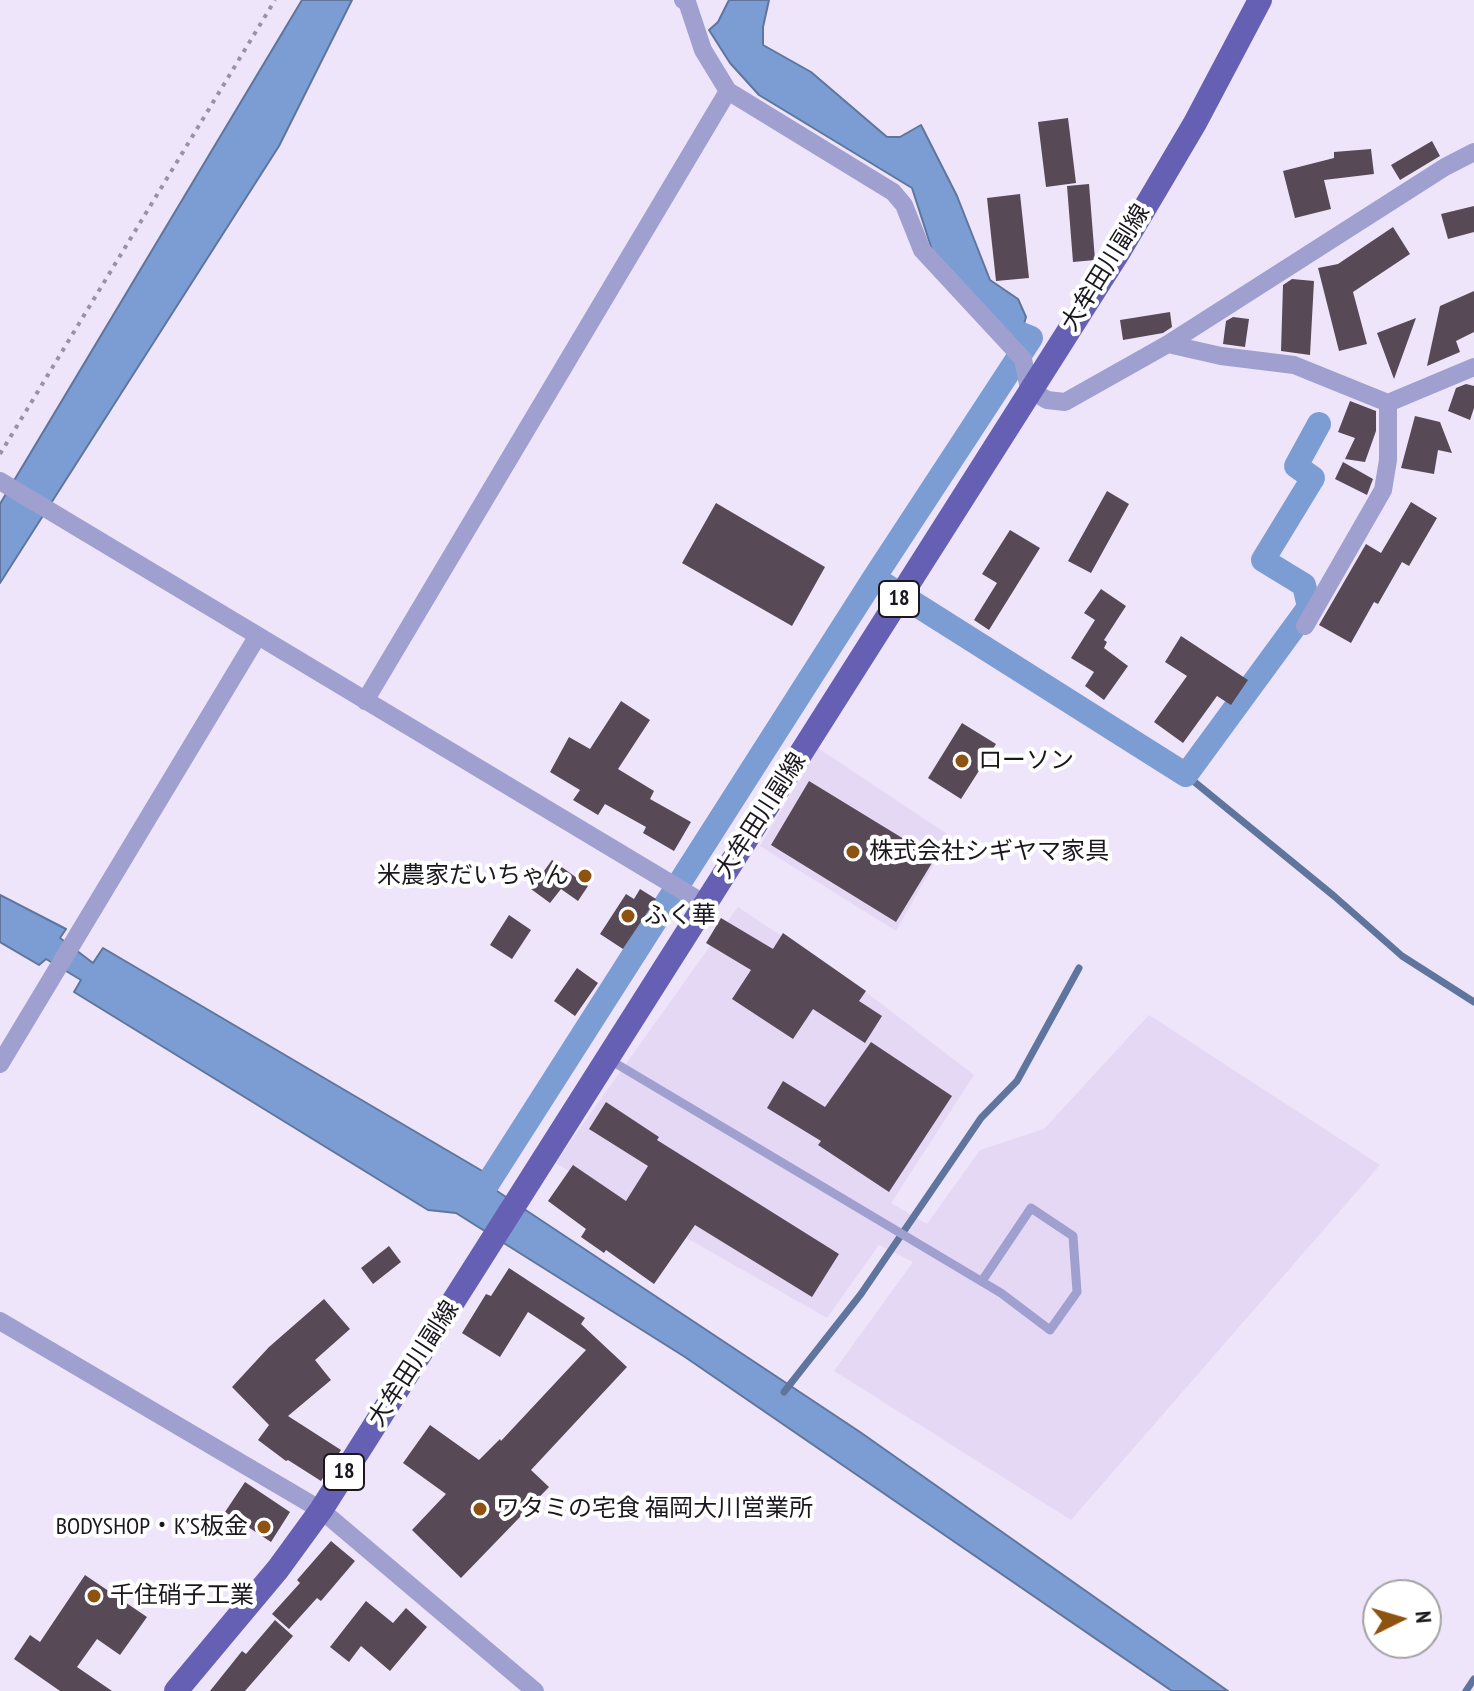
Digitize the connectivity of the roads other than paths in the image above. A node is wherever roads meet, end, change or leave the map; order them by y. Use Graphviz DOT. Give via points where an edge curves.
graph roads {
  1 [pos="683,0"];
  2 [pos="1260,0"];
  3 [pos="728,91"];
  4 [pos="1472,154"];
  5 [pos="1474,174"];
  6 [pos="1168,344"];
  7 [pos="1474,367"];
  8 [pos="1029,389"];
  9 [pos="1388,403"];
  10 [pos="4,483"];
  11 [pos="1305,626"];
  12 [pos="257,637"];
  13 [pos="365,701"];
  14 [pos="705,904"];
  15 [pos="607,1058"];
  16 [pos="0,1064"];
  17 [pos="982,1281"];
  18 [pos="0,1321"];
  19 [pos="321,1510"];
  20 [pos="176,1691"];
  21 [pos="535,1691"];
  1 -- 3 [label="street" via="703,50"];
  2 -- 8 [label="main road, 大牟田川副線 / 18" via="1120,250"];
  3 -- 8 [label="street" via="893,192 904,205 922,250 1023,359"];
  3 -- 13 [label="street"];
  4 -- 5 [label="street"];
  4 -- 6 [label="street"];
  6 -- 8 [label="street" via="1065,402 1047,400"];
  6 -- 9 [label="street" via="1294,365"];
  7 -- 9 [label="street"];
  8 -- 14 [label="main road, 大牟田川副線 / 18"];
  9 -- 11 [label="street" via="1383,490"];
  10 -- 12 [label="street"];
  12 -- 13 [label="street"];
  12 -- 16 [label="street"];
  13 -- 14 [label="street"];
  14 -- 15 [label="main road, 大牟田川副線 / 18"];
  15 -- 17 [label="lane"];
  15 -- 19 [label="main road, 大牟田川副線 / 18"];
  17 -- 17 [label="lane" via="1050,1330 1077,1292 1073,1236 1031,1208"];
  18 -- 19 [label="street"];
  19 -- 20 [label="main road, 大牟田川副線 / 18"];
  19 -- 21 [label="street"];
}
